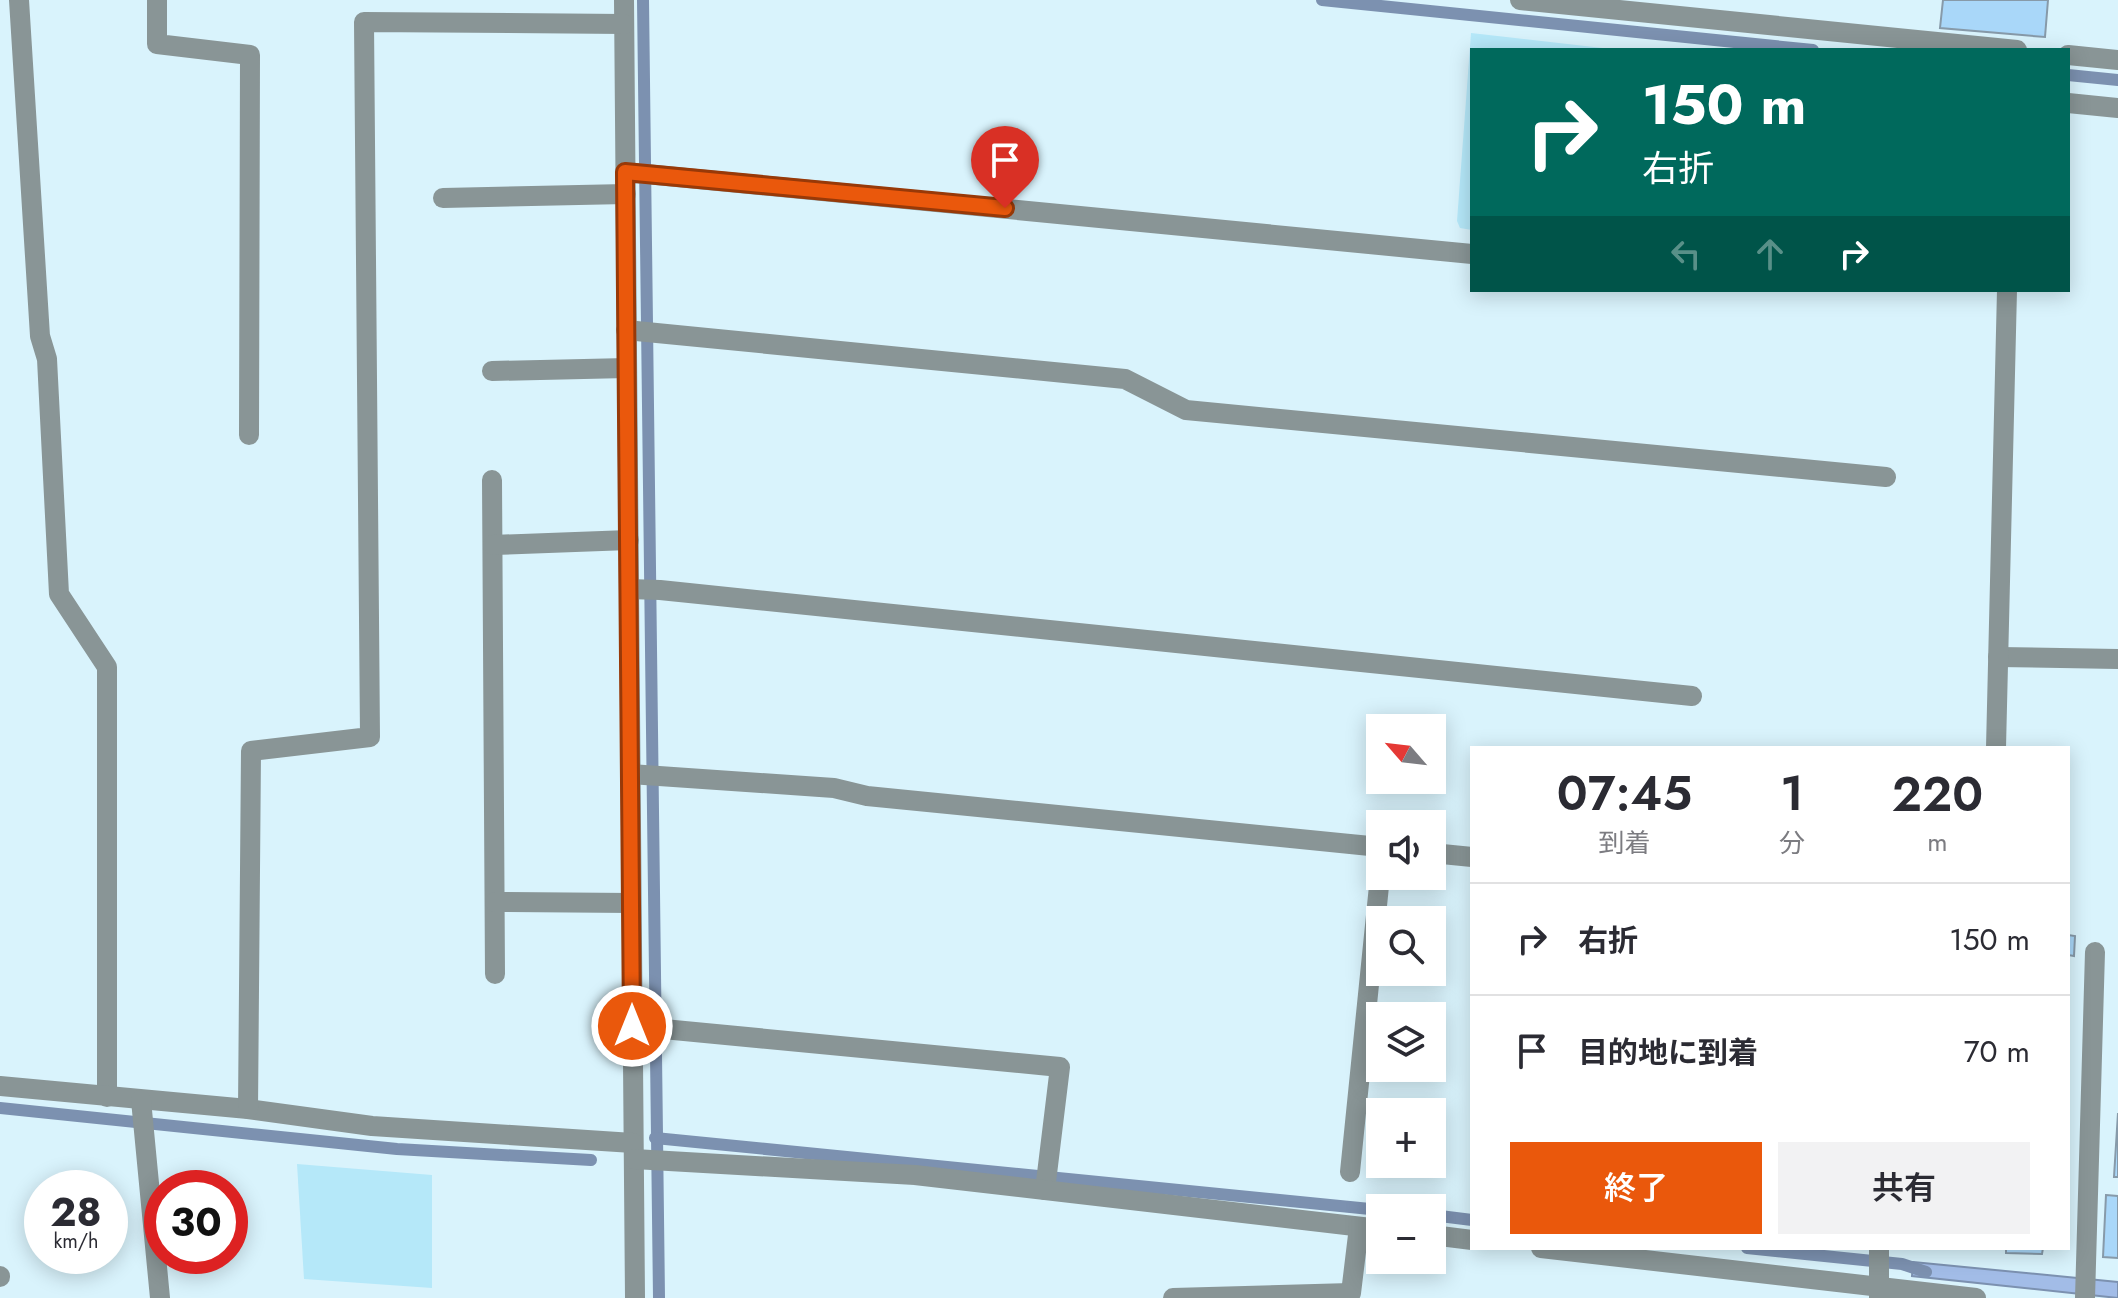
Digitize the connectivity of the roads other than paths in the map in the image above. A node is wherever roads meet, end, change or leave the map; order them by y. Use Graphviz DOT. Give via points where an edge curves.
graph roads {
  1 [pos="19,0"];
  2 [pos="157,0"];
  3 [pos="624,0"];
  4 [pos="1520,0"];
  5 [pos="624,24"];
  6 [pos="1997,48"];
  7 [pos="2070,55"];
  8 [pos="2118,60"];
  9 [pos="2070,103"];
  10 [pos="2118,108"];
  11 [pos="628,172"];
  12 [pos="626,194"];
  13 [pos="443,198"];
  14 [pos="1470,254"];
  15 [pos="2007,292"];
  16 [pos="640,331"];
  17 [pos="627,368"];
  18 [pos="492,371"];
  19 [pos="249,435"];
  20 [pos="1886,477"];
  21 [pos="492,480"];
  22 [pos="629,540"];
  23 [pos="493,545"];
  24 [pos="643,589"];
  25 [pos="1998,657"];
  26 [pos="2118,659"];
  27 [pos="1692,696"];
  28 [pos="1996,746"];
  29 [pos="645,774"];
  30 [pos="1366,846"];
  31 [pos="1446,854"];
  32 [pos="1470,857"];
  33 [pos="1379,890"];
  34 [pos="495,902"];
  35 [pos="631,903"];
  36 [pos="2095,952"];
  37 [pos="495,974"];
  38 [pos="639,1026"];
  39 [pos="0,1086"];
  40 [pos="107,1097"];
  41 [pos="248,1109"];
  42 [pos="143,1115"];
  43 [pos="644,1156"];
  44 [pos="1350,1172"];
  45 [pos="1046,1181"];
  46 [pos="1359,1227"];
  47 [pos="1366,1228"];
  48 [pos="1446,1237"];
  49 [pos="1470,1240"];
  50 [pos="1559,1250"];
  51 [pos="1879,1250"];
  52 [pos="1879,1286"];
  53 [pos="160,1298"];
  54 [pos="635,1298"];
  55 [pos="1173,1298"];
  56 [pos="1976,1298"];
  57 [pos="2085,1298"];
  1 -- 40 [label="street" via="59,594 107,667"];
  2 -- 19 [label="street" via="157,44 250,55"];
  3 -- 5 [label="street"];
  4 -- 6 [label="street"];
  5 -- 11 [label="street"];
  5 -- 41 [label="street" via="364,22 370,737 251,751"];
  7 -- 8 [label="street"];
  9 -- 10 [label="street"];
  11 -- 12 [label="street"];
  11 -- 14 [label="street"];
  12 -- 13 [label="street"];
  12 -- 16 [label="street"];
  15 -- 25 [label="street"];
  16 -- 17 [label="street"];
  16 -- 20 [label="street" via="1125,379 1186,410"];
  17 -- 18 [label="street"];
  17 -- 22 [label="street"];
  21 -- 23 [label="street"];
  22 -- 23 [label="street"];
  22 -- 24 [label="street"];
  23 -- 34 [label="street"];
  24 -- 27 [label="street"];
  24 -- 29 [label="street"];
  25 -- 26 [label="street"];
  25 -- 28 [label="street"];
  29 -- 30 [label="street" via="834,788 867,796"];
  29 -- 35 [label="street"];
  31 -- 32 [label="street"];
  33 -- 44 [label="street"];
  34 -- 35 [label="street"];
  34 -- 37 [label="street"];
  35 -- 38 [label="street"];
  36 -- 57 [label="street"];
  38 -- 43 [label="street"];
  38 -- 45 [label="street" via="1060,1067"];
  39 -- 40 [label="street"];
  40 -- 42 [label="street"];
  41 -- 42 [label="street"];
  41 -- 43 [label="street"];
  42 -- 53 [label="street"];
  43 -- 45 [label="street"];
  43 -- 54 [label="street"];
  45 -- 46 [label="street"];
  46 -- 47 [label="street"];
  46 -- 55 [label="street" via="1351,1293"];
  48 -- 49 [label="street"];
  50 -- 52 [label="street"];
  51 -- 52 [label="street"];
  52 -- 56 [label="street"];
}
